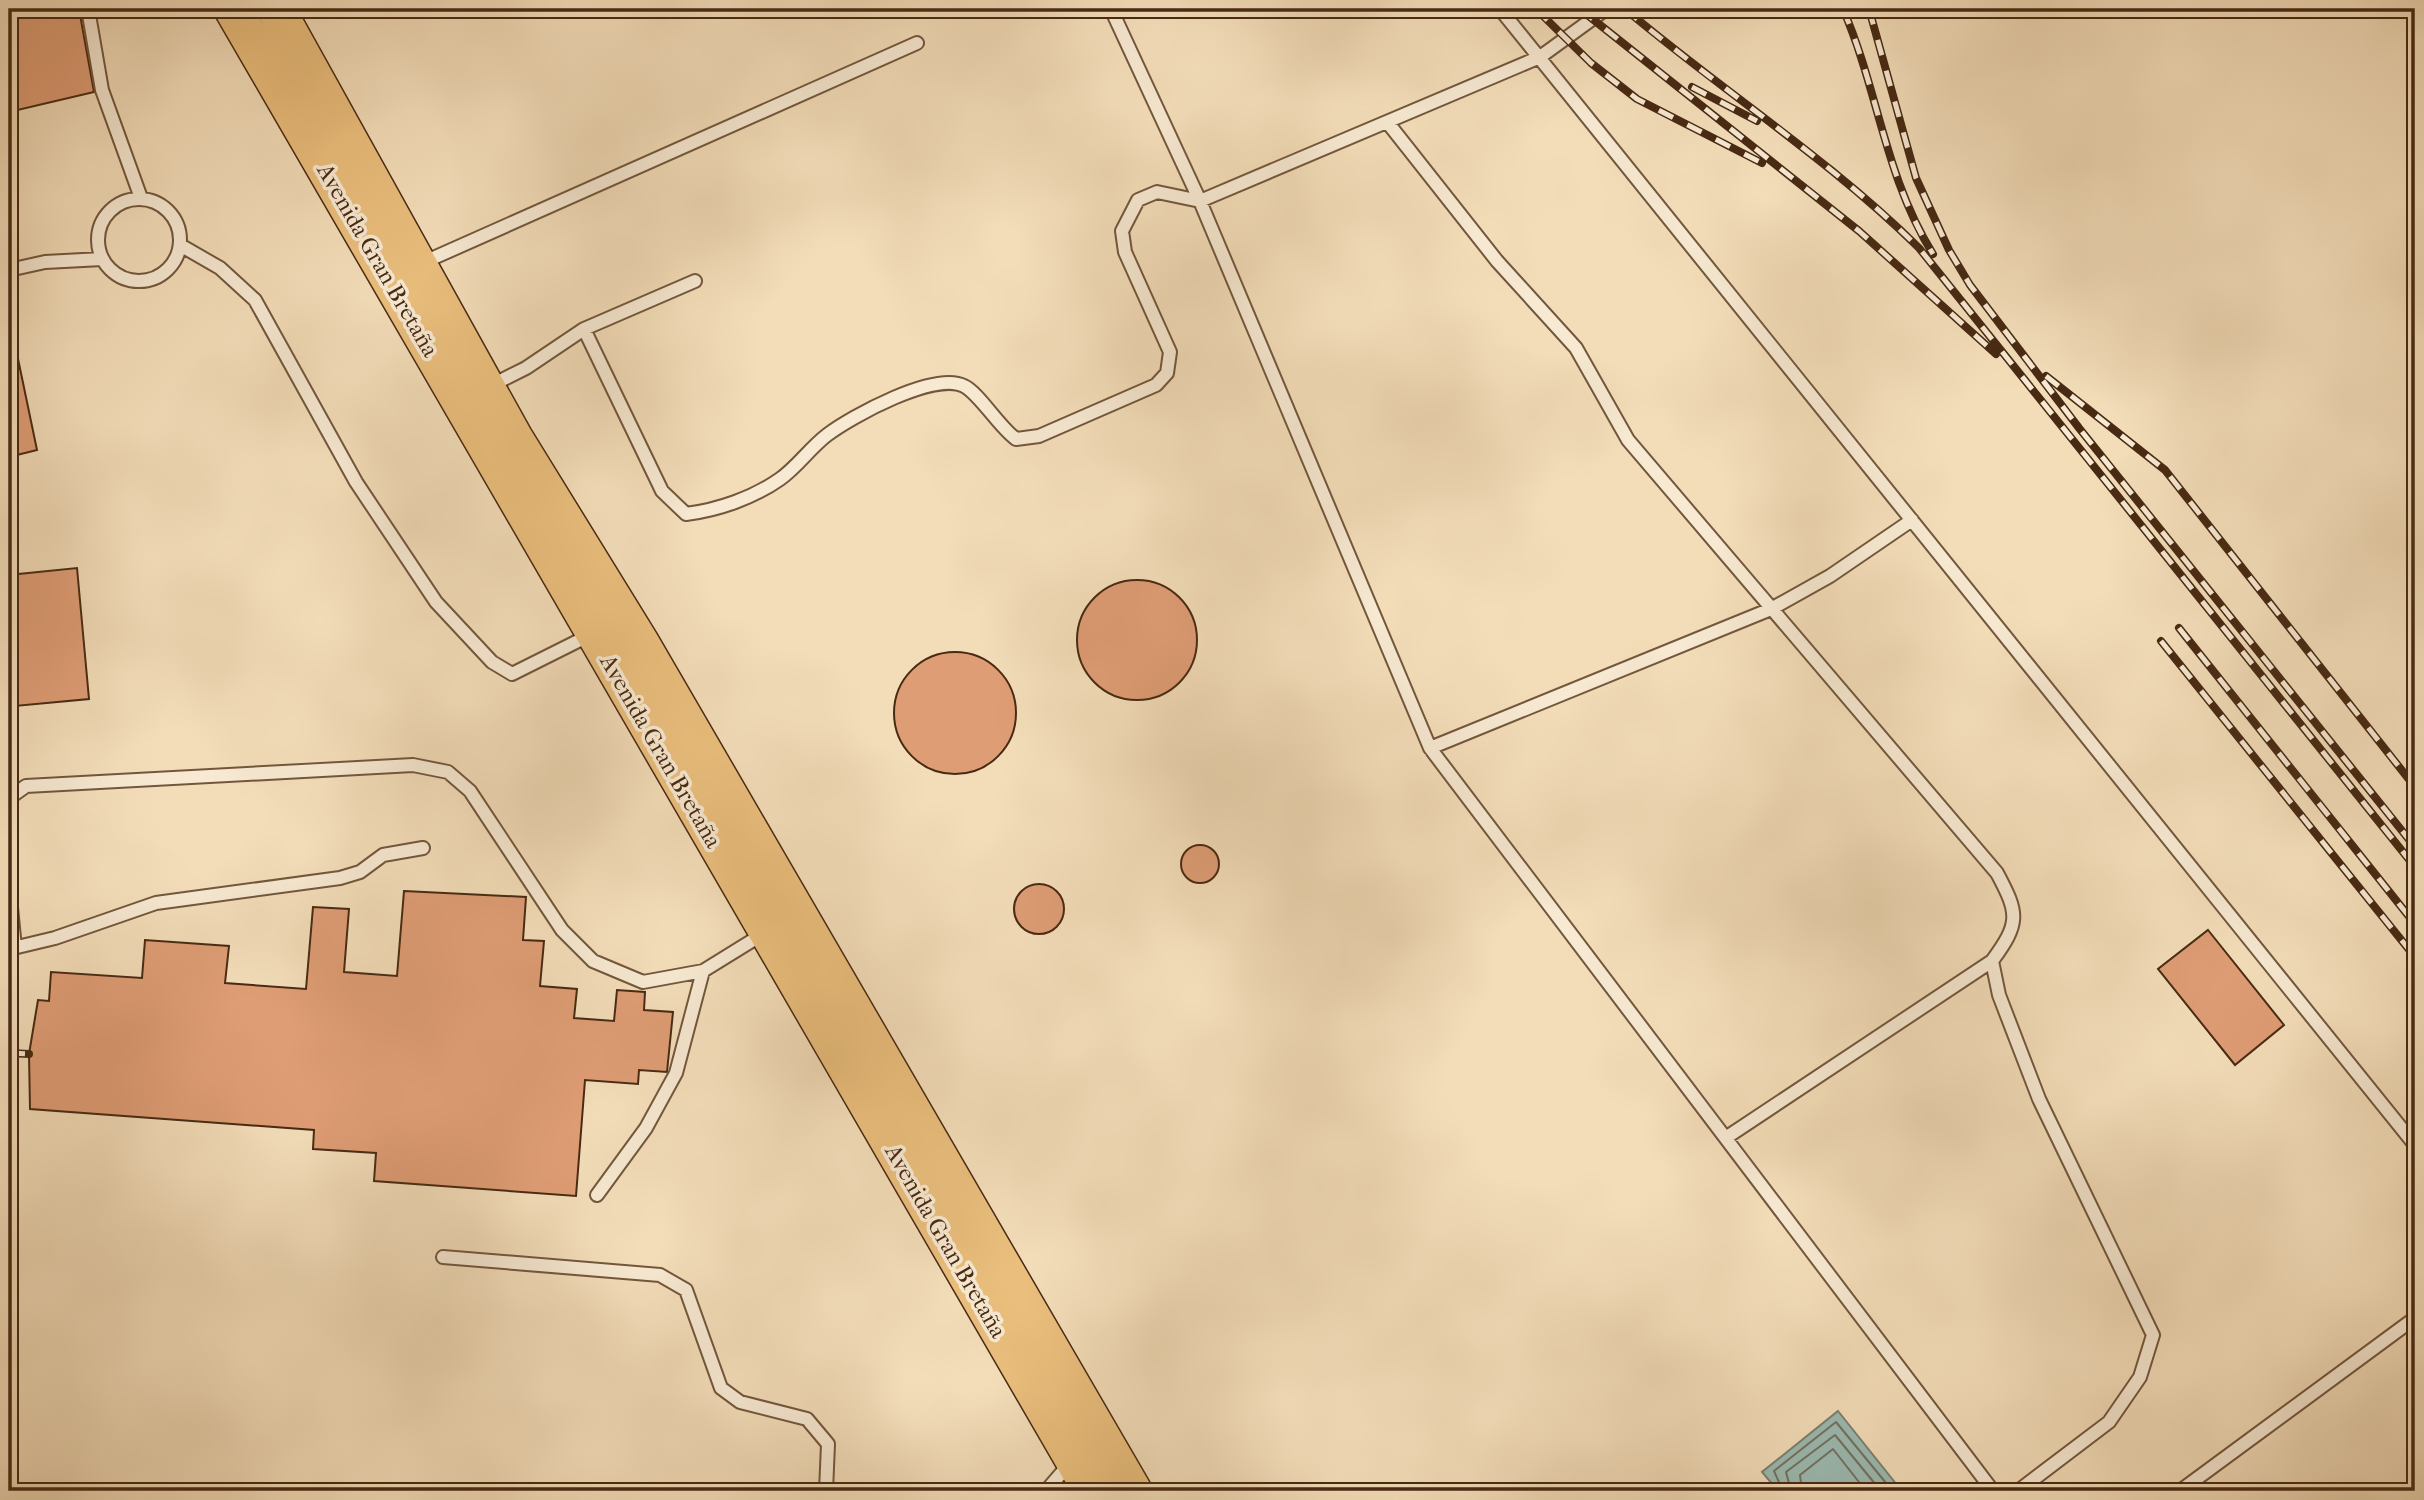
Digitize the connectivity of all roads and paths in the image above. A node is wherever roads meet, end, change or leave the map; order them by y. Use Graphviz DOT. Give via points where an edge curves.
graph roads {
  1 [pos="88,9"];
  2 [pos="233,9"];
  3 [pos="276,9"];
  4 [pos="1111,9"];
  5 [pos="1500,9"];
  6 [pos="1606,9"];
  7 [pos="917,43"];
  8 [pos="1540,57"];
  9 [pos="1388,123"];
  10 [pos="141,198"];
  11 [pos="1200,201"];
  12 [pos="180,245"];
  13 [pos="102,259"];
  14 [pos="416,265"];
  15 [pos="9,270"];
  16 [pos="695,281"];
  17 [pos="584,329"];
  18 [pos="486,388"];
  19 [pos="1912,520"];
  20 [pos="1771,609"];
  21 [pos="593,634"];
  22 [pos="1430,748"];
  23 [pos="9,805"];
  24 [pos="423,848"];
  25 [pos="9,887"];
  26 [pos="766,931"];
  27 [pos="12,949"];
  28 [pos="1992,961"];
  29 [pos="704,971"];
  30 [pos="1727,1137"];
  31 [pos="2415,1145"];
  32 [pos="597,1195"];
  33 [pos="443,1257"];
  34 [pos="2415,1318"];
  35 [pos="1073,1459"];
  36 [pos="826,1491"];
  37 [pos="1046,1491"];
  38 [pos="1092,1491"];
  39 [pos="1133,1491"];
  40 [pos="1993,1491"];
  41 [pos="2018,1491"];
  42 [pos="2180,1491"];
  1 -- 10 [label="lane" via="102,90"];
  2 -- 21 [label="main road, Avenida Gran Bretaña"];
  3 -- 14 [label="main road, Avenida Gran Bretaña"];
  4 -- 11 [label="lane"];
  5 -- 8 [label="lane"];
  6 -- 8 [label="lane"];
  7 -- 14 [label="lane"];
  8 -- 9 [label="lane"];
  8 -- 19 [label="lane"];
  9 -- 11 [label="lane"];
  9 -- 20 [label="lane" via="1497,261 1576,348 1628,440"];
  10 -- 12 [label="lane" via="157,202 171,213 179,228"];
  10 -- 13 [label="lane" via="124,201 109,211 99,234"];
  11 -- 17 [label="lane" via="1157,192 1139,200 1122,231 1125,252 1170,352 1167,373 1156,384 1039,436 1016,439 966,386 948,382 914,388 828,433 780,479 717,510 686,514 662,491"];
  11 -- 22 [label="lane"];
  12 -- 13 [label="lane" via="174,262 162,274 146,280 129,280 113,272"];
  12 -- 21 [label="lane" via="220,268 255,300 356,482 436,601 492,662 512,674"];
  13 -- 15 [label="lane" via="45,262"];
  14 -- 18 [label="main road, Avenida Gran Bretaña"];
  16 -- 17 [label="lane"];
  17 -- 18 [label="lane"];
  18 -- 39 [label="main road, Avenida Gran Bretaña" via="641,644"];
  19 -- 20 [label="lane" via="1830,576"];
  19 -- 31 [label="lane"];
  20 -- 22 [label="lane"];
  20 -- 28 [label="lane" via="1997,873 2013,904 2012,934"];
  21 -- 26 [label="main road, Avenida Gran Bretaña"];
  22 -- 30 [label="lane"];
  23 -- 29 [label="lane" via="12,796 26,786 413,765 448,772 470,791 562,930 593,961 643,982"];
  24 -- 27 [label="lane" via="383,855 360,872 340,878 156,903"];
  25 -- 27 [label="lane"];
  26 -- 29 [label="lane"];
  26 -- 35 [label="main road, Avenida Gran Bretaña"];
  28 -- 30 [label="lane"];
  28 -- 41 [label="lane" via="1999,995 2039,1098 2152,1335 2140,1377 2109,1422"];
  29 -- 32 [label="lane" via="676,1073 646,1128"];
  30 -- 40 [label="lane"];
  33 -- 36 [label="lane" via="660,1275 686,1290 721,1388 740,1402 807,1419 828,1444"];
  34 -- 42 [label="lane"];
  35 -- 37 [label="lane"];
  35 -- 38 [label="main road, Avenida Gran Bretaña"];
}
